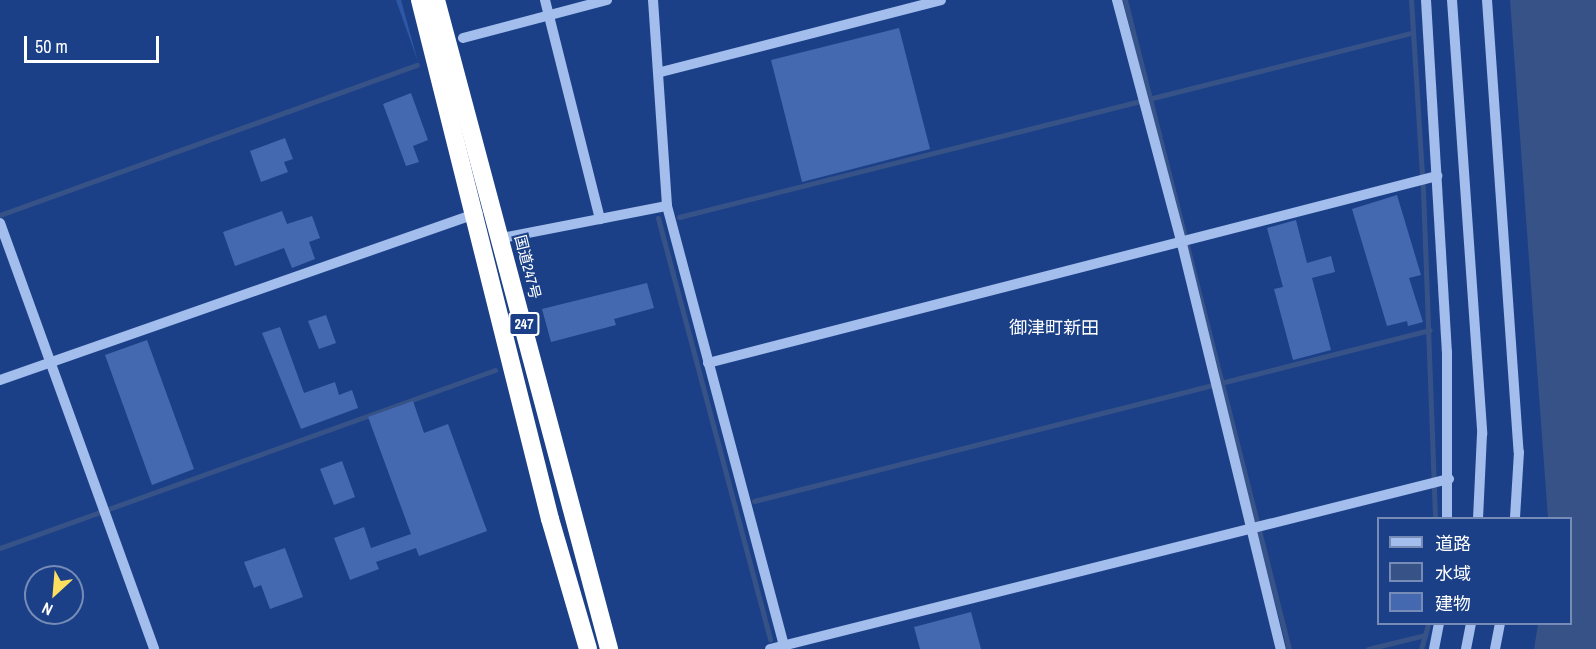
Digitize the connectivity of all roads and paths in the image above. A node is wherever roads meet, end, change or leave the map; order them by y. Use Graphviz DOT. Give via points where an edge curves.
graph roads {
  1 [pos="420,0"];
  2 [pos="436,0"];
  3 [pos="545,0"];
  4 [pos="607,0"];
  5 [pos="653,0"];
  6 [pos="941,0"];
  7 [pos="1117,0"];
  8 [pos="1426,0"];
  9 [pos="1452,0"];
  10 [pos="1487,0"];
  11 [pos="548,15"];
  12 [pos="463,38"];
  13 [pos="661,72"];
  14 [pos="1437,176"];
  15 [pos="667,206"];
  16 [pos="492,207"];
  17 [pos="474,214"];
  18 [pos="600,219"];
  19 [pos="0,223"];
  20 [pos="502,238"];
  21 [pos="1181,240"];
  22 [pos="48,363"];
  23 [pos="708,363"];
  24 [pos="0,380"];
  25 [pos="1449,479"];
  26 [pos="1447,517"];
  27 [pos="1478,517"];
  28 [pos="1515,517"];
  29 [pos="1250,526"];
  30 [pos="1439,625"];
  31 [pos="1471,625"];
  32 [pos="1500,625"];
  33 [pos="785,647"];
  34 [pos="154,649"];
  35 [pos="588,649"];
  36 [pos="609,649"];
  37 [pos="770,649"];
  38 [pos="1281,649"];
  39 [pos="1434,649"];
  40 [pos="1466,649"];
  41 [pos="1495,649"];
  1 -- 17 [label="highway, 247"];
  2 -- 16 [label="highway, 国道247号 / 247"];
  3 -- 11 [label="street"];
  4 -- 11 [label="street"];
  5 -- 13 [label="street"];
  6 -- 13 [label="street"];
  7 -- 21 [label="street"];
  8 -- 14 [label="street"];
  9 -- 27 [label="street" via="1482,434"];
  10 -- 28 [label="street" via="1519,452"];
  11 -- 12 [label="street"];
  11 -- 18 [label="street"];
  13 -- 15 [label="street"];
  14 -- 21 [label="street"];
  14 -- 25 [label="street" via="1448,352"];
  15 -- 18 [label="street"];
  15 -- 23 [label="street"];
  16 -- 17 [label="street"];
  16 -- 20 [label="highway, 国道247号 / 247"];
  17 -- 22 [label="street"];
  17 -- 35 [label="highway, 247" via="550,519"];
  18 -- 20 [label="street"];
  19 -- 22 [label="street"];
  20 -- 36 [label="highway, 国道247号 / 247"];
  21 -- 23 [label="street"];
  21 -- 29 [label="street"];
  22 -- 24 [label="street"];
  22 -- 34 [label="street"];
  23 -- 33 [label="street"];
  25 -- 26 [label="street"];
  25 -- 29 [label="street"];
  29 -- 33 [label="street"];
  29 -- 38 [label="street"];
  30 -- 39 [label="street"];
  31 -- 40 [label="street"];
  32 -- 41 [label="street"];
  33 -- 37 [label="street"];
}
